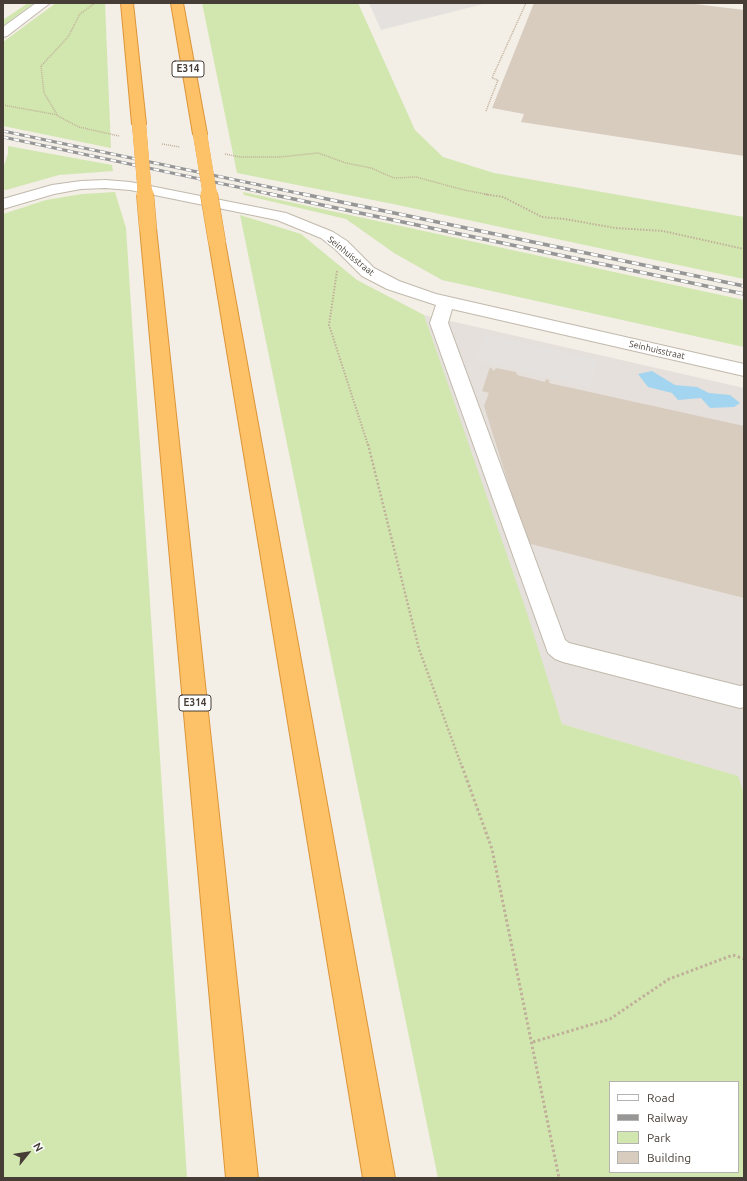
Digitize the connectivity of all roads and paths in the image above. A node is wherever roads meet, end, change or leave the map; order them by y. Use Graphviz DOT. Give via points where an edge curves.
graph roads {
  1 [pos="44,3"];
  2 [pos="94,3"];
  3 [pos="127,3"];
  4 [pos="177,3"];
  5 [pos="526,3"];
  6 [pos="3,33"];
  7 [pos="3,105"];
  8 [pos="486,111"];
  9 [pos="58,116"];
  10 [pos="122,137"];
  11 [pos="159,143"];
  12 [pos="181,147"];
  13 [pos="218,153"];
  14 [pos="3,204"];
  15 [pos="341,245"];
  16 [pos="744,249"];
  17 [pos="445,302"];
  18 [pos="744,370"];
  19 [pos="744,696"];
  20 [pos="744,959"];
  21 [pos="533,1042"];
  22 [pos="242,1178"];
  23 [pos="379,1178"];
  24 [pos="559,1178"];
  1 -- 6 [label="street"];
  2 -- 9 [label="path" via="80,14 68,37 41,66 44,93"];
  3 -- 22 [label="highway, E314, bridge"];
  4 -- 23 [label="highway, E314, bridge"];
  5 -- 8 [label="path" via="492,78 498,80"];
  7 -- 9 [label="path"];
  9 -- 10 [label="path" via="79,127"];
  11 -- 12 [label="path"];
  13 -- 16 [label="path" via="248,157 318,153 394,178 416,177 503,197 542,217 615,228 663,231"];
  14 -- 15 [label="street, Seinhuisstraat" via="52,190 81,185 130,186 281,216 314,229"];
  15 -- 17 [label="street, Seinhuisstraat" via="368,272 393,285"];
  15 -- 21 [label="path" via="329,325 361,420 378,481 419,650 492,849"];
  17 -- 18 [label="street, Seinhuisstraat"];
  17 -- 19 [label="street" via="439,323 556,646 563,652"];
  20 -- 21 [label="path" via="733,955 669,979 610,1019"];
  21 -- 24 [label="path"];
}
